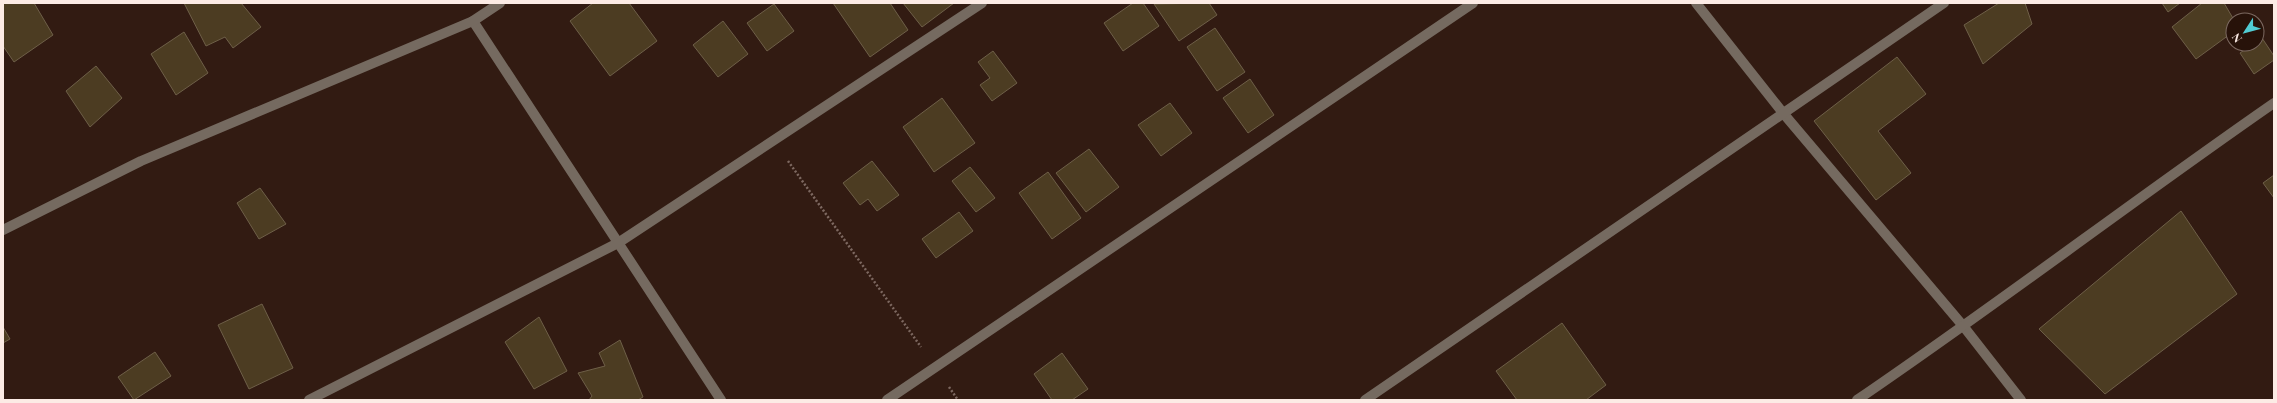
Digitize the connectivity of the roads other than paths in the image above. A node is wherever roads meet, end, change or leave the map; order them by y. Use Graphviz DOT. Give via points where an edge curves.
graph roads {
  1 [pos="500,3"];
  2 [pos="982,3"];
  3 [pos="1473,3"];
  4 [pos="1696,3"];
  5 [pos="1944,3"];
  6 [pos="473,21"];
  7 [pos="2274,103"];
  8 [pos="1783,113"];
  9 [pos="3,230"];
  10 [pos="618,243"];
  11 [pos="1964,327"];
  12 [pos="309,400"];
  13 [pos="721,400"];
  14 [pos="887,400"];
  15 [pos="1365,400"];
  16 [pos="1857,400"];
  17 [pos="2021,400"];
  1 -- 6 [label="street"];
  2 -- 10 [label="street"];
  3 -- 14 [label="street"];
  4 -- 8 [label="street"];
  5 -- 8 [label="street"];
  6 -- 9 [label="street" via="141,160"];
  6 -- 10 [label="street"];
  7 -- 11 [label="street"];
  8 -- 11 [label="street"];
  8 -- 15 [label="street"];
  10 -- 12 [label="street"];
  10 -- 13 [label="street"];
  11 -- 16 [label="street"];
  11 -- 17 [label="street"];
}
